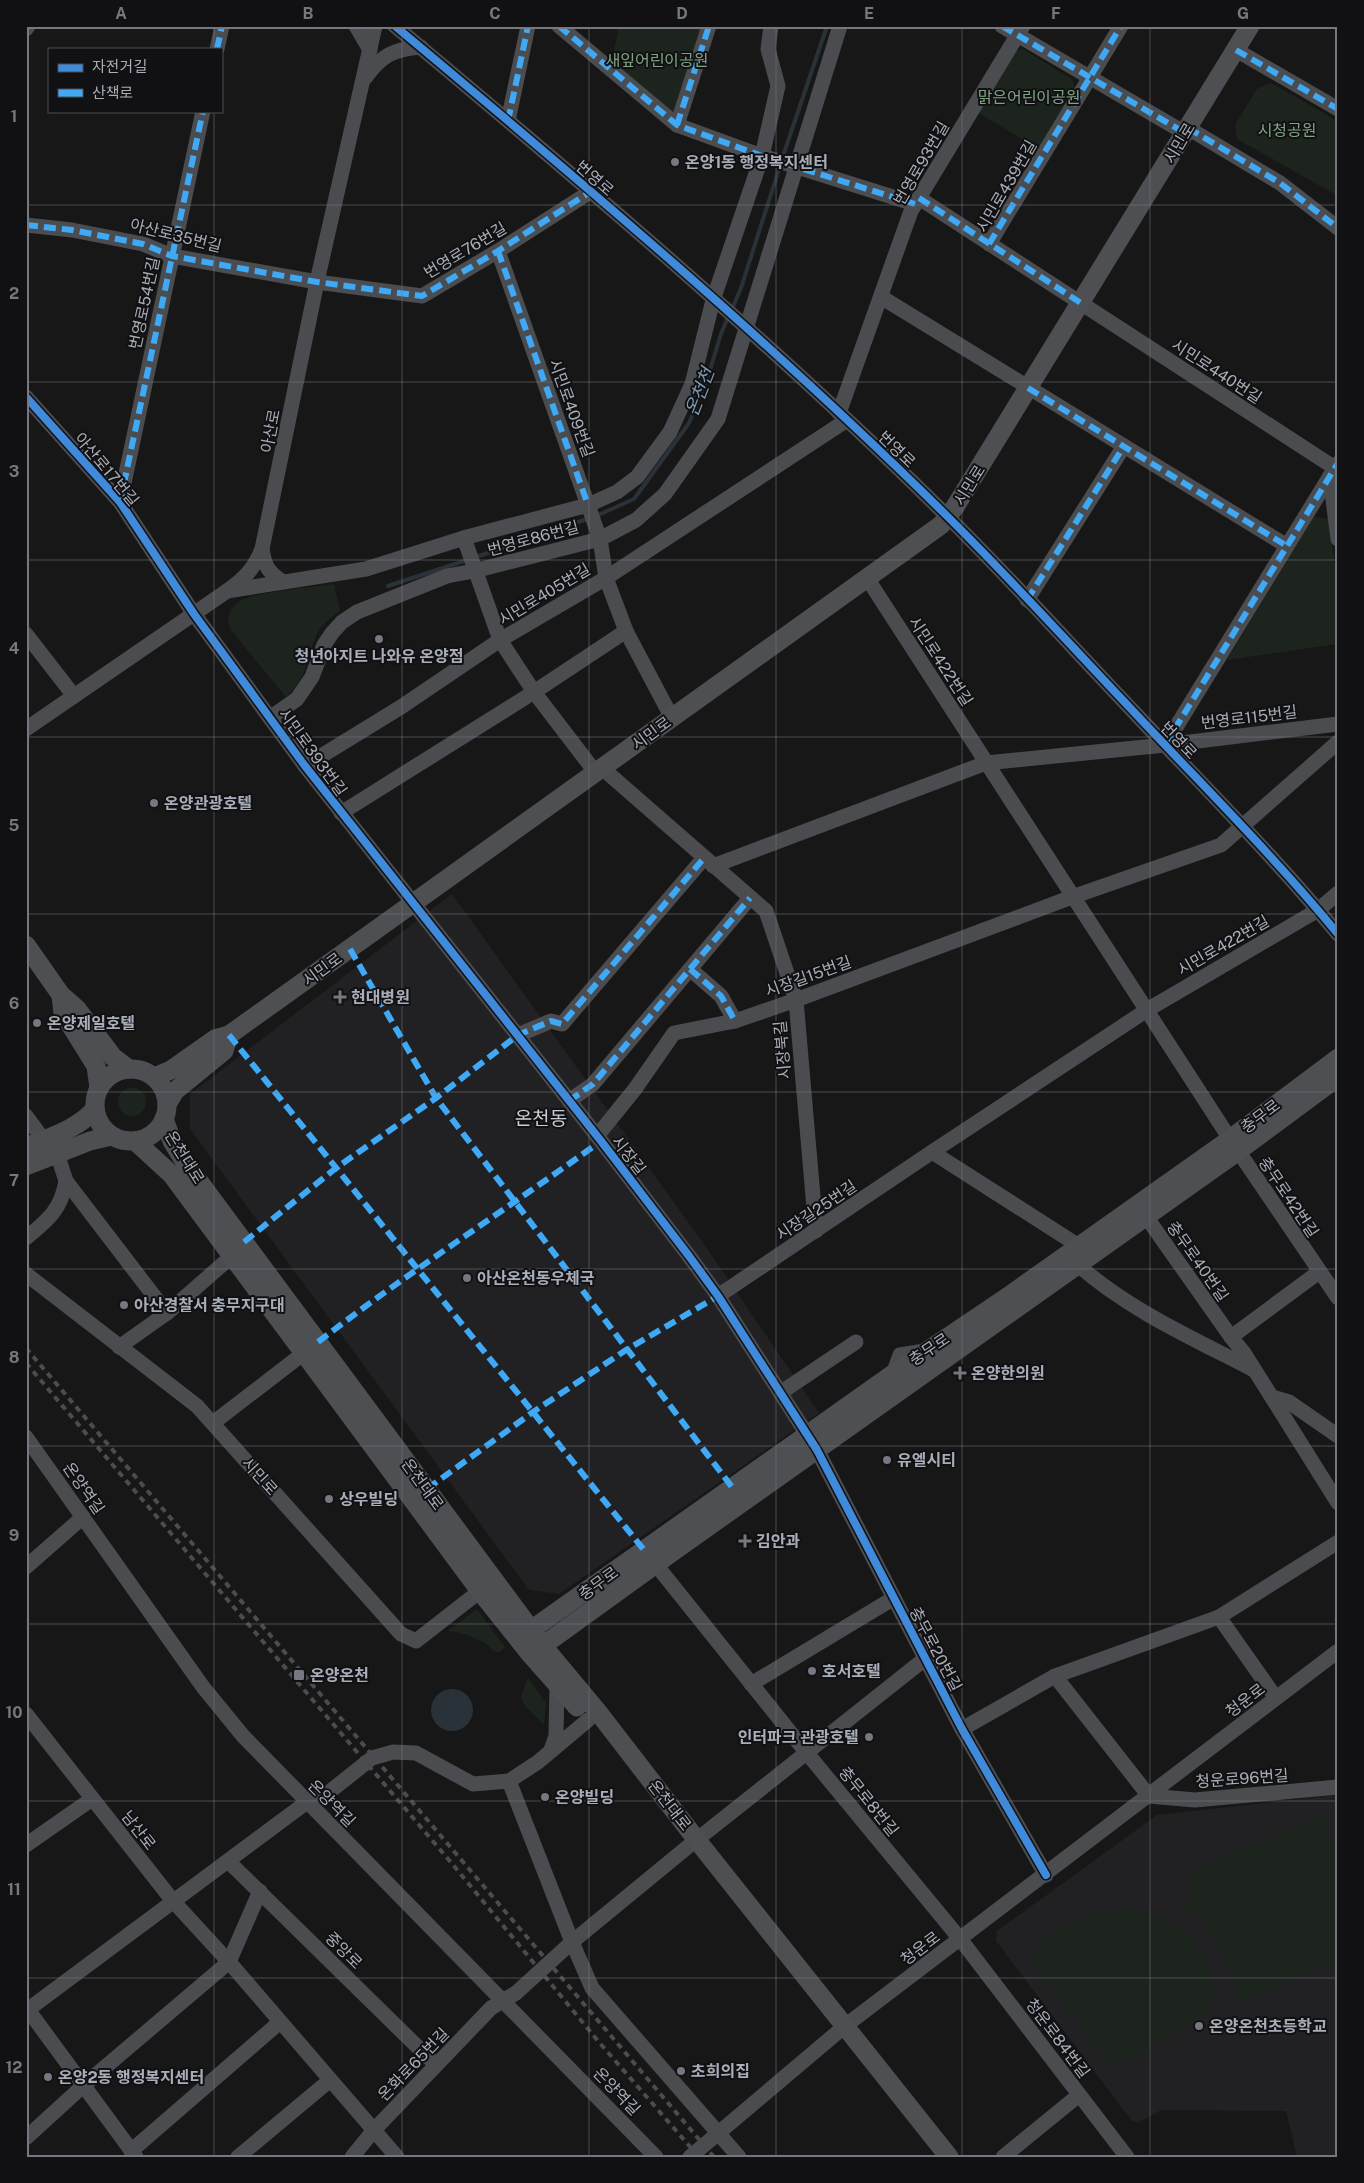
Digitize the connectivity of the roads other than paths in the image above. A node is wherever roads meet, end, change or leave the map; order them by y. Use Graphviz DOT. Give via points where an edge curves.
graph roads {
  1 [pos="222,26"];
  2 [pos="356,26"];
  3 [pos="375,26"];
  4 [pos="395,26"];
  5 [pos="528,26"];
  6 [pos="559,26"];
  7 [pos="709,26"];
  8 [pos="771,26"];
  9 [pos="840,26"];
  10 [pos="1002,26"];
  11 [pos="1121,26"];
  12 [pos="1250,26"];
  13 [pos="1020,31"];
  14 [pos="421,47"];
  15 [pos="217,48"];
  16 [pos="370,50"];
  17 [pos="1236,50"];
  18 [pos="1090,79"];
  19 [pos="363,82"];
  20 [pos="1338,109"];
  21 [pos="203,112"];
  22 [pos="508,121"];
  23 [pos="677,125"];
  24 [pos="1186,130"];
  25 [pos="762,156"];
  26 [pos="796,167"];
  27 [pos="590,192"];
  28 [pos="917,201"];
  29 [pos="26,225"];
  30 [pos="1338,228"];
  31 [pos="989,244"];
  32 [pos="498,251"];
  33 [pos="172,256"];
  34 [pos="317,282"];
  35 [pos="881,297"];
  36 [pos="713,300"];
  37 [pos="1080,303"];
  38 [pos="746,329"];
  39 [pos="1028,388"];
  40 [pos="26,397"];
  41 [pos="843,416"];
  42 [pos="1124,446"];
  43 [pos="1335,469"];
  44 [pos="120,502"];
  45 [pos="588,505"];
  46 [pos="948,517"];
  47 [pos="464,538"];
  48 [pos="600,539"];
  49 [pos="1338,539"];
  50 [pos="1287,546"];
  51 [pos="262,549"];
  52 [pos="474,571"];
  53 [pos="606,578"];
  54 [pos="867,578"];
  55 [pos="283,582"];
  56 [pos="227,591"];
  57 [pos="1027,600"];
  58 [pos="194,614"];
  59 [pos="626,631"];
  60 [pos="26,634"];
  61 [pos="500,640"];
  62 [pos="534,692"];
  63 [pos="74,696"];
  64 [pos="270,718"];
  65 [pos="672,718"];
  66 [pos="1338,724"];
  67 [pos="26,729"];
  68 [pos="1338,742"];
  69 [pos="1164,745"];
  70 [pos="986,763"];
  71 [pos="305,766"];
  72 [pos="599,770"];
  73 [pos="341,813"];
  74 [pos="1242,827"];
  75 [pos="708,862"];
  76 [pos="1338,893"];
  77 [pos="1072,897"];
  78 [pos="750,898"];
  79 [pos="414,903"];
  80 [pos="1318,910"];
  81 [pos="1338,934"];
  82 [pos="26,945"];
  83 [pos="690,969"];
  84 [pos="61,995"];
  85 [pos="796,1000"];
  86 [pos="1147,1010"];
  87 [pos="735,1021"];
  88 [pos="229,1035"];
  89 [pos="518,1035"];
  90 [pos="1338,1058"];
  91 [pos="129,1069"];
  92 [pos="154,1077"];
  93 [pos="1338,1077"];
  94 [pos="99,1088"];
  95 [pos="569,1101"];
  96 [pos="94,1109"];
  97 [pos="166,1112"];
  98 [pos="26,1116"];
  99 [pos="111,1136"];
  100 [pos="597,1136"];
  101 [pos="135,1141"];
  102 [pos="34,1143"];
  103 [pos="1234,1145"];
  104 [pos="932,1152"];
  105 [pos="57,1153"];
  106 [pos="26,1166"];
  107 [pos="66,1181"];
  108 [pos="1142,1211"];
  109 [pos="816,1231"];
  110 [pos="26,1238"];
  111 [pos="1079,1246"];
  112 [pos="232,1256"];
  113 [pos="1078,1265"];
  114 [pos="1319,1272"];
  115 [pos="26,1274"];
  116 [pos="1336,1290"];
  117 [pos="718,1296"];
  118 [pos="167,1313"];
  119 [pos="1231,1337"];
  120 [pos="856,1342"];
  121 [pos="119,1347"];
  122 [pos="311,1347"];
  123 [pos="1254,1369"];
  124 [pos="780,1393"];
  125 [pos="1272,1398"];
  126 [pos="213,1423"];
  127 [pos="1338,1436"];
  128 [pos="26,1437"];
  129 [pos="812,1442"];
  130 [pos="1338,1503"];
  131 [pos="83,1517"];
  132 [pos="1338,1542"];
  133 [pos="650,1557"];
  134 [pos="26,1567"];
  135 [pos="480,1591"];
  136 [pos="894,1598"];
  137 [pos="1219,1618"];
  138 [pos="525,1635"];
  139 [pos="537,1650"];
  140 [pos="1338,1651"];
  141 [pos="926,1658"];
  142 [pos="1055,1676"];
  143 [pos="560,1678"];
  144 [pos="751,1684"];
  145 [pos="1276,1698"];
  146 [pos="26,1714"];
  147 [pos="588,1720"];
  148 [pos="962,1729"];
  149 [pos="551,1750"];
  150 [pos="806,1752"];
  151 [pos="509,1781"];
  152 [pos="1338,1787"];
  153 [pos="1149,1796"];
  154 [pos="92,1799"];
  155 [pos="307,1802"];
  156 [pos="693,1842"];
  157 [pos="26,1845"];
  158 [pos="228,1861"];
  159 [pos="1046,1875"];
  160 [pos="260,1891"];
  161 [pos="173,1901"];
  162 [pos="961,1940"];
  163 [pos="572,1942"];
  164 [pos="230,1962"];
  165 [pos="504,2000"];
  166 [pos="27,2009"];
  167 [pos="280,2022"];
  168 [pos="842,2029"];
  169 [pos="436,2065"];
  170 [pos="329,2081"];
  171 [pos="84,2085"];
  172 [pos="1079,2095"];
  173 [pos="374,2130"];
  174 [pos="718,2135"];
  175 [pos="26,2138"];
  176 [pos="133,2154"];
  177 [pos="238,2157"];
  178 [pos="352,2157"];
  179 [pos="397,2157"];
  180 [pos="656,2157"];
  181 [pos="690,2157"];
  182 [pos="739,2157"];
  183 [pos="936,2157"];
  184 [pos="949,2157"];
  185 [pos="1003,2157"];
  186 [pos="1127,2157"];
  1 -- 15 [label="street"];
  2 -- 16 [label="street"];
  3 -- 16 [label="street, 아산로"];
  4 -- 14 [label="street, 번영로"];
  5 -- 22 [label="street"];
  6 -- 23 [label="street"];
  7 -- 23 [label="street"];
  8 -- 25 [label="street" via="768,49 778,86"];
  9 -- 26 [label="street, 번영로86번길"];
  10 -- 13 [label="street"];
  11 -- 18 [label="street, 시민로439번길"];
  12 -- 17 [label="main road, 시민로"];
  13 -- 18 [label="street"];
  13 -- 28 [label="street, 번영로93번길"];
  14 -- 19 [label="street" via="404,48 387,55"];
  14 -- 22 [label="street, 번영로"];
  16 -- 19 [label="street, 아산로"];
  17 -- 20 [label="street"];
  17 -- 24 [label="main road, 시민로"];
  18 -- 24 [label="street"];
  18 -- 31 [label="street, 시민로439번길"];
  19 -- 34 [label="street, 아산로"];
  21 -- 33 [label="street, 번영로54번길"];
  22 -- 27 [label="street, 번영로"];
  23 -- 25 [label="street"];
  24 -- 30 [label="street" via="1280,183"];
  24 -- 37 [label="main road, 시민로"];
  25 -- 26 [label="street"];
  25 -- 36 [label="street"];
  26 -- 28 [label="street"];
  26 -- 38 [label="street, 번영로86번길"];
  27 -- 32 [label="street, 번영로76번길"];
  27 -- 36 [label="street, 번영로"];
  28 -- 31 [label="street"];
  28 -- 35 [label="street, 번영로93번길"];
  29 -- 33 [label="street, 아산로35번길" via="143,244"];
  31 -- 37 [label="street, 시민로439번길"];
  32 -- 34 [label="street, 번영로76번길" via="422,296"];
  32 -- 45 [label="street, 시민로409번길"];
  33 -- 34 [label="street, 아산로35번길"];
  33 -- 44 [label="street, 번영로54번길"];
  34 -- 51 [label="street, 아산로"];
  35 -- 39 [label="street"];
  35 -- 41 [label="street, 번영로93번길"];
  36 -- 38 [label="street, 번영로"];
  36 -- 45 [label="street" via="692,384 670,432 637,477 617,492"];
  37 -- 39 [label="main road, 시민로"];
  37 -- 43 [label="street, 시민로440번길"];
  38 -- 41 [label="street, 번영로"];
  38 -- 48 [label="street, 번영로86번길" via="718,419 665,494 636,520"];
  39 -- 42 [label="street"];
  39 -- 46 [label="main road, 시민로"];
  40 -- 44 [label="street, 아산로17번길"];
  41 -- 46 [label="street, 번영로"];
  41 -- 53 [label="street"];
  42 -- 50 [label="street"];
  42 -- 57 [label="street"];
  43 -- 49 [label="street"];
  43 -- 50 [label="street, 번영로"];
  44 -- 58 [label="street, 아산로17번길"];
  45 -- 47 [label="street"];
  45 -- 48 [label="street, 시민로409번길"];
  46 -- 54 [label="main road, 시민로"];
  46 -- 57 [label="street, 번영로"];
  47 -- 52 [label="street, 시민로405번길"];
  47 -- 55 [label="street" via="366,569"];
  48 -- 52 [label="street, 번영로86번길"];
  48 -- 53 [label="street, 시민로409번길"];
  50 -- 69 [label="street, 번영로"];
  51 -- 55 [label="street" via="265,565"];
  51 -- 56 [label="street, 아산로" via="255,566"];
  52 -- 61 [label="street, 시민로405번길"];
  52 -- 64 [label="street, 번영로86번길" via="448,576 357,612 342,622 324,645 306,688 297,699"];
  53 -- 59 [label="street, 시민로409번길"];
  53 -- 61 [label="street, 시민로405번길"];
  54 -- 65 [label="main road, 시민로"];
  54 -- 70 [label="street, 시민로422번길"];
  55 -- 56 [label="street"];
  56 -- 58 [label="street, 아산로"];
  57 -- 69 [label="street, 번영로"];
  58 -- 63 [label="street, 아산로"];
  58 -- 64 [label="street, 시민로393번길"];
  59 -- 62 [label="street"];
  59 -- 65 [label="street, 시민로409번길"];
  60 -- 63 [label="street"];
  61 -- 62 [label="street, 시민로405번길"];
  61 -- 71 [label="street, 시민로393번길" via="401,707"];
  62 -- 72 [label="street, 시민로405번길"];
  62 -- 73 [label="street, 시민로393번길"];
  63 -- 67 [label="street, 아산로"];
  64 -- 71 [label="street, 시민로393번길"];
  65 -- 72 [label="main road, 시민로"];
  66 -- 69 [label="street, 번영로115번길"];
  68 -- 74 [label="street"];
  69 -- 70 [label="street"];
  69 -- 74 [label="street, 번영로"];
  70 -- 75 [label="street"];
  70 -- 77 [label="street, 시민로422번길"];
  71 -- 73 [label="street, 시민로393번길"];
  72 -- 75 [label="street, 시장북길"];
  72 -- 79 [label="main road, 시민로"];
  73 -- 79 [label="street, 시민로393번길"];
  74 -- 77 [label="street" via="1221,845"];
  74 -- 80 [label="street, 번영로"];
  75 -- 78 [label="street, 시장북길"];
  75 -- 89 [label="street" via="562,1024 551,1021"];
  76 -- 80 [label="street"];
  77 -- 85 [label="street, 시장길15번길"];
  77 -- 86 [label="street, 시민로422번길"];
  78 -- 83 [label="street"];
  78 -- 85 [label="street, 시장북길" via="766,911"];
  79 -- 88 [label="main road, 시민로"];
  79 -- 89 [label="street, 시장길"];
  80 -- 81 [label="street, 번영로"];
  80 -- 86 [label="street, 시민로422번길"];
  82 -- 84 [label="main road"];
  83 -- 87 [label="street" via="721,996"];
  83 -- 95 [label="street" via="593,1084"];
  84 -- 91 [label="main road" via="77,1009 112,1057"];
  84 -- 94 [label="main road" via="63,1013 96,1066"];
  85 -- 87 [label="street, 시장길15번길"];
  85 -- 109 [label="street, 시장북길"];
  86 -- 103 [label="street, 시민로422번길"];
  86 -- 104 [label="street, 시장길25번길"];
  87 -- 100 [label="street, 시장길15번길" via="674,1033"];
  88 -- 92 [label="main road, 시민로" via="216,1038 171,1070"];
  88 -- 97 [label="main road, 시민로" via="224,1051 175,1091"];
  89 -- 95 [label="street, 시장길"];
  90 -- 103 [label="main road, 충무로"];
  91 -- 92 [label="main road" via="144,1071"];
  91 -- 94 [label="main road" via="111,1074"];
  92 -- 97 [label="main road" via="161,1086"];
  93 -- 103 [label="main road, 충무로"];
  94 -- 96 [label="main road"];
  95 -- 100 [label="street, 시장길"];
  96 -- 99 [label="main road" via="100,1124"];
  96 -- 102 [label="main road" via="86,1119"];
  97 -- 101 [label="main road" via="159,1129"];
  97 -- 122 [label="main road, 온천대로" via="172,1141 186,1164"];
  98 -- 102 [label="street"];
  99 -- 101 [label="main road"];
  99 -- 105 [label="main road"];
  100 -- 117 [label="street, 시장길"];
  101 -- 112 [label="main road, 온천대로" via="172,1175"];
  103 -- 108 [label="main road, 충무로"];
  103 -- 114 [label="street, 충무로42번길"];
  104 -- 109 [label="street, 시장길25번길"];
  104 -- 111 [label="street"];
  105 -- 106 [label="main road"];
  105 -- 107 [label="street"];
  107 -- 110 [label="street" via="63,1198 49,1218"];
  107 -- 118 [label="street"];
  108 -- 111 [label="main road, 충무로"];
  108 -- 113 [label="main road, 충무로"];
  108 -- 119 [label="street, 충무로40번길"];
  109 -- 117 [label="street, 시장길25번길"];
  111 -- 129 [label="main road, 충무로" via="892,1374"];
  112 -- 118 [label="street"];
  112 -- 122 [label="main road, 온천대로"];
  113 -- 123 [label="street" via="1140,1311"];
  113 -- 129 [label="main road, 충무로"];
  114 -- 116 [label="street, 충무로42번길"];
  114 -- 119 [label="street"];
  115 -- 121 [label="street, 시민로"];
  117 -- 124 [label="street, 시장길"];
  118 -- 121 [label="street"];
  119 -- 123 [label="street, 충무로40번길"];
  120 -- 124 [label="street"];
  121 -- 126 [label="street, 시민로" via="197,1406"];
  122 -- 126 [label="street"];
  122 -- 135 [label="main road, 온천대로"];
  122 -- 138 [label="main road, 온천대로"];
  123 -- 125 [label="street, 충무로40번길"];
  124 -- 129 [label="street, 시장길"];
  125 -- 127 [label="street" via="1289,1402"];
  125 -- 130 [label="street, 충무로40번길"];
  126 -- 135 [label="street, 시민로" via="401,1634 416,1641"];
  128 -- 131 [label="street, 온양역길"];
  129 -- 133 [label="main road, 충무로"];
  129 -- 136 [label="street, 충무로20번길"];
  131 -- 134 [label="street"];
  131 -- 155 [label="street, 온양역길" via="223,1712"];
  132 -- 137 [label="street"];
  133 -- 138 [label="main road, 충무로"];
  133 -- 139 [label="main road, 충무로"];
  133 -- 144 [label="street, 충무로8번길"];
  135 -- 138 [label="main road, 온천대로"];
  136 -- 141 [label="street, 충무로20번길"];
  136 -- 144 [label="street"];
  137 -- 142 [label="street"];
  137 -- 145 [label="street"];
  138 -- 139 [label="main road, 온천대로"];
  139 -- 143 [label="main road, 온천대로"];
  140 -- 145 [label="street, 청운로"];
  141 -- 148 [label="street, 충무로20번길"];
  141 -- 150 [label="street, 온천대로"];
  142 -- 148 [label="street"];
  142 -- 153 [label="street"];
  143 -- 147 [label="main road, 온천대로"];
  143 -- 149 [label="street" via="556,1736"];
  143 -- 156 [label="main road, 온천대로" via="598,1712"];
  144 -- 150 [label="street, 충무로8번길"];
  145 -- 153 [label="street, 청운로"];
  146 -- 154 [label="street, 남산로"];
  147 -- 149 [label="street"];
  147 -- 156 [label="main road, 온천대로"];
  148 -- 159 [label="street, 충무로20번길"];
  149 -- 151 [label="street"];
  150 -- 156 [label="street, 온천대로"];
  150 -- 162 [label="street, 충무로8번길"];
  151 -- 155 [label="street" via="473,1784 416,1753 393,1752 372,1758 328,1793"];
  151 -- 163 [label="street"];
  152 -- 153 [label="street, 청운로96번길" via="1195,1800"];
  153 -- 159 [label="street, 청운로"];
  154 -- 157 [label="street"];
  154 -- 161 [label="street, 남산로"];
  155 -- 158 [label="street"];
  155 -- 165 [label="street, 온양역길"];
  156 -- 163 [label="street, 온천대로"];
  156 -- 168 [label="main road, 온천대로"];
  158 -- 160 [label="street, 중앙로"];
  158 -- 161 [label="street"];
  159 -- 162 [label="street, 청운로"];
  160 -- 164 [label="street"];
  160 -- 169 [label="street, 중앙로"];
  161 -- 164 [label="street, 남산로"];
  161 -- 166 [label="street"];
  162 -- 168 [label="street, 청운로"];
  162 -- 172 [label="street, 청운로84번길"];
  163 -- 165 [label="street, 온천대로"];
  163 -- 174 [label="street" via="592,1988"];
  164 -- 167 [label="street, 남산로"];
  164 -- 171 [label="street"];
  165 -- 169 [label="street, 온화로65번길" via="492,2008"];
  165 -- 180 [label="street, 온양역길"];
  166 -- 171 [label="street"];
  167 -- 170 [label="street, 남산로"];
  167 -- 176 [label="street"];
  168 -- 174 [label="street, 청운로"];
  168 -- 183 [label="main road, 온천대로"];
  168 -- 184 [label="main road, 온천대로"];
  169 -- 173 [label="street, 온화로65번길"];
  170 -- 173 [label="street, 남산로"];
  170 -- 177 [label="street"];
  171 -- 175 [label="street"];
  171 -- 176 [label="street"];
  172 -- 185 [label="street"];
  172 -- 186 [label="street, 청운로84번길"];
  173 -- 178 [label="street, 온화로65번길"];
  173 -- 179 [label="street, 남산로"];
  174 -- 181 [label="street, 청운로"];
  174 -- 182 [label="street"];
}
